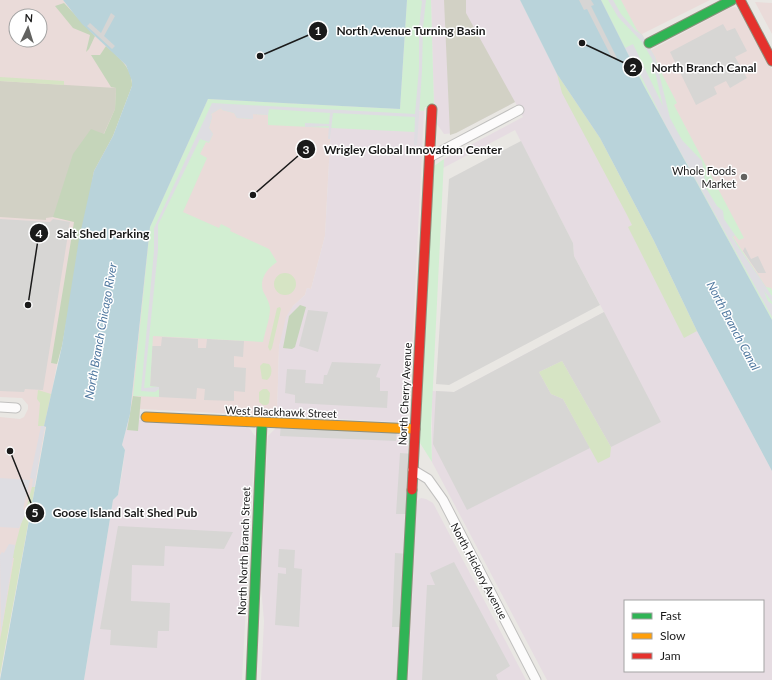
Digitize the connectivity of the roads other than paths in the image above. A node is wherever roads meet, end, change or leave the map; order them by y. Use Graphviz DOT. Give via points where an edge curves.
graph roads {
  1 [pos="732,0"];
  2 [pos="740,0"];
  3 [pos="649,43"];
  4 [pos="772,61"];
  5 [pos="432,109"];
  6 [pos="519,110"];
  7 [pos="430,157"];
  8 [pos="0,407"];
  9 [pos="16,408"];
  10 [pos="146,417"];
  11 [pos="262,423"];
  12 [pos="415,429"];
  13 [pos="413,470"];
  14 [pos="251,680"];
  15 [pos="402,680"];
  16 [pos="536,680"];
  1 -- 3 [label="street"];
  2 -- 4 [label="street"];
  5 -- 7 [label="street, North Cherry Avenue"];
  6 -- 7 [label="street"];
  7 -- 12 [label="street, North Cherry Avenue"];
  8 -- 9 [label="street"];
  10 -- 11 [label="street, West Blackhawk Street"];
  11 -- 12 [label="street, West Blackhawk Street"];
  11 -- 14 [label="street, North North Branch Street"];
  12 -- 13 [label="street, North Cherry Avenue"];
  13 -- 15 [label="street, North Cherry Avenue"];
  13 -- 16 [label="street, North Hickory Avenue" via="428,479 442,500"];
}
